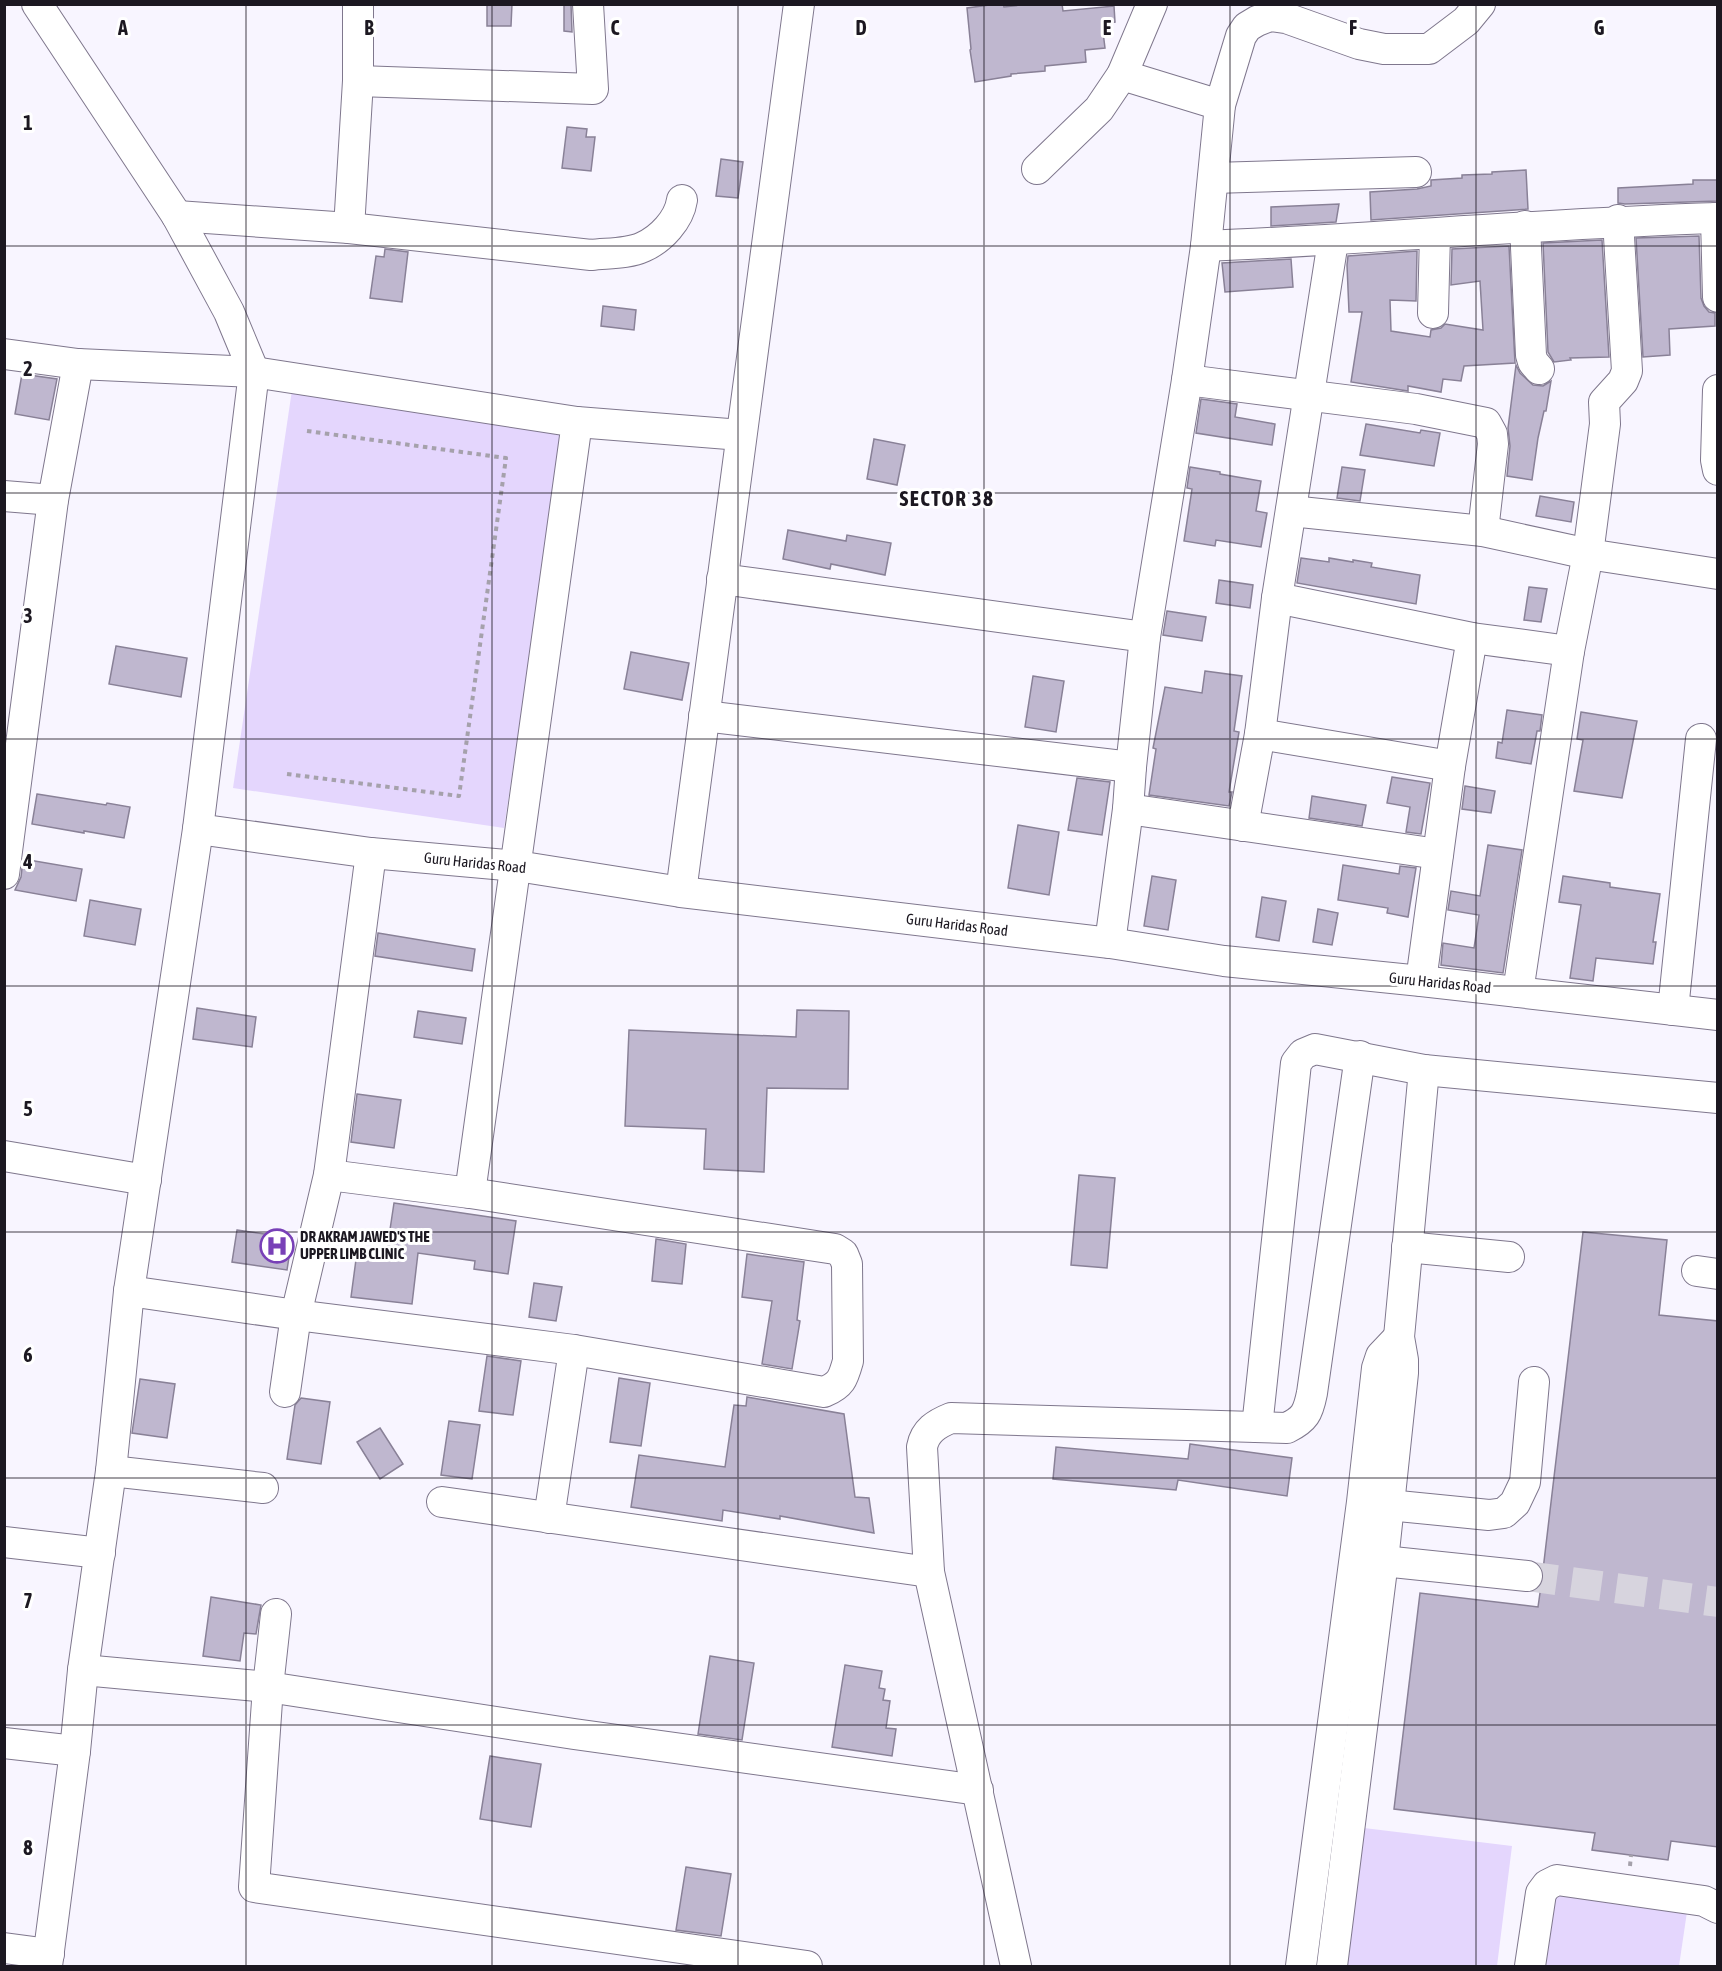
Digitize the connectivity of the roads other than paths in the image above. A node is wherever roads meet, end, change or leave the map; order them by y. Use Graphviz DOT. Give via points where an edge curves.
graph roads {
  1 [pos="358,4"];
  2 [pos="588,4"];
  3 [pos="798,4"];
  4 [pos="1152,4"];
  5 [pos="1480,4"];
  6 [pos="41,6"];
  7 [pos="1122,75"];
  8 [pos="358,81"];
  9 [pos="1220,105"];
  10 [pos="1037,169"];
  11 [pos="1416,172"];
  12 [pos="1213,178"];
  13 [pos="682,200"];
  14 [pos="177,216"];
  15 [pos="1717,218"];
  16 [pos="1618,220"];
  17 [pos="1525,226"];
  18 [pos="349,228"];
  19 [pos="1435,234"];
  20 [pos="1333,241"];
  21 [pos="1206,246"];
  22 [pos="1718,297"];
  23 [pos="1432,313"];
  24 [pos="4,354"];
  25 [pos="78,364"];
  26 [pos="1539,369"];
  27 [pos="254,372"];
  28 [pos="1187,380"];
  29 [pos="1718,390"];
  30 [pos="1308,396"];
  31 [pos="577,422"];
  32 [pos="741,435"];
  33 [pos="1718,470"];
  34 [pos="4,495"];
  35 [pos="53,500"];
  36 [pos="1291,511"];
  37 [pos="1483,531"];
  38 [pos="1588,554"];
  39 [pos="1718,574"];
  40 [pos="722,579"];
  41 [pos="1276,598"];
  42 [pos="1145,637"];
  43 [pos="1472,638"];
  44 [pos="1569,651"];
  45 [pos="704,716"];
  46 [pos="1260,734"];
  47 [pos="1701,739"];
  48 [pos="1449,766"];
  49 [pos="1131,767"];
  50 [pos="1128,808"];
  51 [pos="1243,826"];
  52 [pos="198,829"];
  53 [pos="371,853"];
  54 [pos="1438,854"];
  55 [pos="517,866"];
  56 [pos="4,874"];
  57 [pos="681,892"];
  58 [pos="1110,943"];
  59 [pos="1421,981"];
  60 [pos="1518,992"];
  61 [pos="1672,1010"];
  62 [pos="1718,1015"];
  63 [pos="1360,1056"];
  64 [pos="1424,1070"];
  65 [pos="1718,1098"];
  66 [pos="4,1156"];
  67 [pos="329,1175"];
  68 [pos="146,1180"];
  69 [pos="470,1193"];
  70 [pos="1407,1246"];
  71 [pos="1509,1257"];
  72 [pos="129,1291"];
  73 [pos="296,1315"];
  74 [pos="574,1350"];
  75 [pos="1534,1382"];
  76 [pos="285,1392"];
  77 [pos="1257,1427"];
  78 [pos="111,1471"];
  79 [pos="263,1488"];
  80 [pos="442,1502"];
  81 [pos="1376,1503"];
  82 [pos="549,1518"];
  83 [pos="4,1542"];
  84 [pos="100,1553"];
  85 [pos="1383,1562"];
  86 [pos="929,1572"];
  87 [pos="1527,1576"];
  88 [pos="276,1614"];
  89 [pos="83,1670"];
  90 [pos="268,1687"];
  91 [pos="4,1743"];
  92 [pos="75,1751"];
  93 [pos="978,1790"];
  94 [pos="1718,1908"];
  95 [pos="4,1948"];
  96 [pos="48,1960"];
  97 [pos="807,1966"];
  98 [pos="1016,1966"];
  99 [pos="1301,1966"];
  100 [pos="1332,1966"];
  101 [pos="1530,1966"];
  1 -- 8 [label="street"];
  2 -- 8 [label="street" via="593,90"];
  3 -- 32 [label="street"];
  4 -- 7 [label="street"];
  5 -- 9 [label="street" via="1466,21 1429,49 1384,49 1359,44 1286,18 1270,16 1257,21 1241,36"];
  6 -- 14 [label="street"];
  7 -- 9 [label="street"];
  7 -- 10 [label="street" via="1098,109"];
  8 -- 18 [label="street"];
  9 -- 12 [label="street"];
  11 -- 12 [label="street"];
  12 -- 21 [label="street"];
  13 -- 18 [label="street" via="675,221 643,247 591,255"];
  14 -- 18 [label="street"];
  14 -- 27 [label="street" via="229,312"];
  15 -- 16 [label="street"];
  15 -- 22 [label="street"];
  16 -- 17 [label="street"];
  16 -- 38 [label="street" via="1627,371 1604,402 1606,415"];
  17 -- 19 [label="street"];
  17 -- 26 [label="street" via="1531,355"];
  19 -- 20 [label="street"];
  19 -- 23 [label="street"];
  20 -- 21 [label="street"];
  20 -- 30 [label="street"];
  21 -- 28 [label="street"];
  24 -- 25 [label="street"];
  25 -- 27 [label="street"];
  25 -- 35 [label="street"];
  27 -- 31 [label="street"];
  27 -- 52 [label="street"];
  28 -- 30 [label="street"];
  28 -- 42 [label="street"];
  29 -- 33 [label="street"];
  30 -- 36 [label="street"];
  30 -- 37 [label="street" via="1416,409 1486,423 1493,444"];
  31 -- 32 [label="street"];
  31 -- 55 [label="street"];
  32 -- 40 [label="street"];
  34 -- 35 [label="street"];
  35 -- 56 [label="street"];
  36 -- 37 [label="street"];
  36 -- 41 [label="street"];
  37 -- 38 [label="street"];
  38 -- 39 [label="street"];
  38 -- 44 [label="street"];
  40 -- 42 [label="street"];
  40 -- 45 [label="street"];
  41 -- 43 [label="street"];
  41 -- 46 [label="street"];
  42 -- 49 [label="street"];
  43 -- 44 [label="street"];
  43 -- 48 [label="street"];
  44 -- 60 [label="street"];
  45 -- 49 [label="street"];
  45 -- 57 [label="street"];
  46 -- 48 [label="street"];
  46 -- 51 [label="street"];
  47 -- 61 [label="street"];
  48 -- 54 [label="street"];
  49 -- 50 [label="street"];
  50 -- 51 [label="street"];
  50 -- 58 [label="street"];
  51 -- 54 [label="street"];
  52 -- 53 [label="street, Guru Haridas Road"];
  52 -- 68 [label="street"];
  53 -- 55 [label="street, Guru Haridas Road"];
  53 -- 67 [label="street"];
  54 -- 59 [label="street"];
  55 -- 57 [label="street, Guru Haridas Road"];
  55 -- 69 [label="street"];
  57 -- 58 [label="street, Guru Haridas Road"];
  58 -- 59 [label="street, Guru Haridas Road" via="1224,961"];
  59 -- 60 [label="street, Guru Haridas Road"];
  60 -- 61 [label="street, Guru Haridas Road"];
  61 -- 62 [label="street, Guru Haridas Road"];
  63 -- 64 [label="street"];
  63 -- 77 [label="street" via="1309,1410 1287,1428"];
  63 -- 77 [label="street" via="1315,1049 1303,1054 1296,1063"];
  64 -- 65 [label="street"];
  64 -- 70 [label="street"];
  66 -- 68 [label="street"];
  67 -- 69 [label="street"];
  67 -- 73 [label="street"];
  68 -- 72 [label="street"];
  69 -- 74 [label="street" via="834,1249 848,1263 848,1361 837,1386 824,1392"];
  70 -- 71 [label="street"];
  70 -- 81 [label="street" via="1399,1337 1403,1373"];
  72 -- 73 [label="street"];
  72 -- 78 [label="street"];
  73 -- 74 [label="street"];
  73 -- 76 [label="street"];
  74 -- 82 [label="street"];
  75 -- 81 [label="street" via="1525,1482 1515,1503 1504,1513 1489,1515"];
  77 -- 86 [label="street" via="951,1418 938,1423 924,1437 922,1447"];
  78 -- 79 [label="street"];
  78 -- 84 [label="street"];
  80 -- 82 [label="street"];
  81 -- 85 [label="street"];
  81 -- 99 [label="street"];
  82 -- 86 [label="street"];
  83 -- 84 [label="street"];
  84 -- 89 [label="street"];
  85 -- 87 [label="street"];
  85 -- 100 [label="street"];
  86 -- 93 [label="street"];
  88 -- 90 [label="street"];
  89 -- 90 [label="street"];
  89 -- 92 [label="street"];
  90 -- 93 [label="street"];
  90 -- 97 [label="street" via="254,1887"];
  91 -- 92 [label="street"];
  92 -- 96 [label="street"];
  93 -- 98 [label="street"];
  94 -- 101 [label="street" via="1704,1901 1557,1880 1541,1893"];
  95 -- 96 [label="street"];
}
